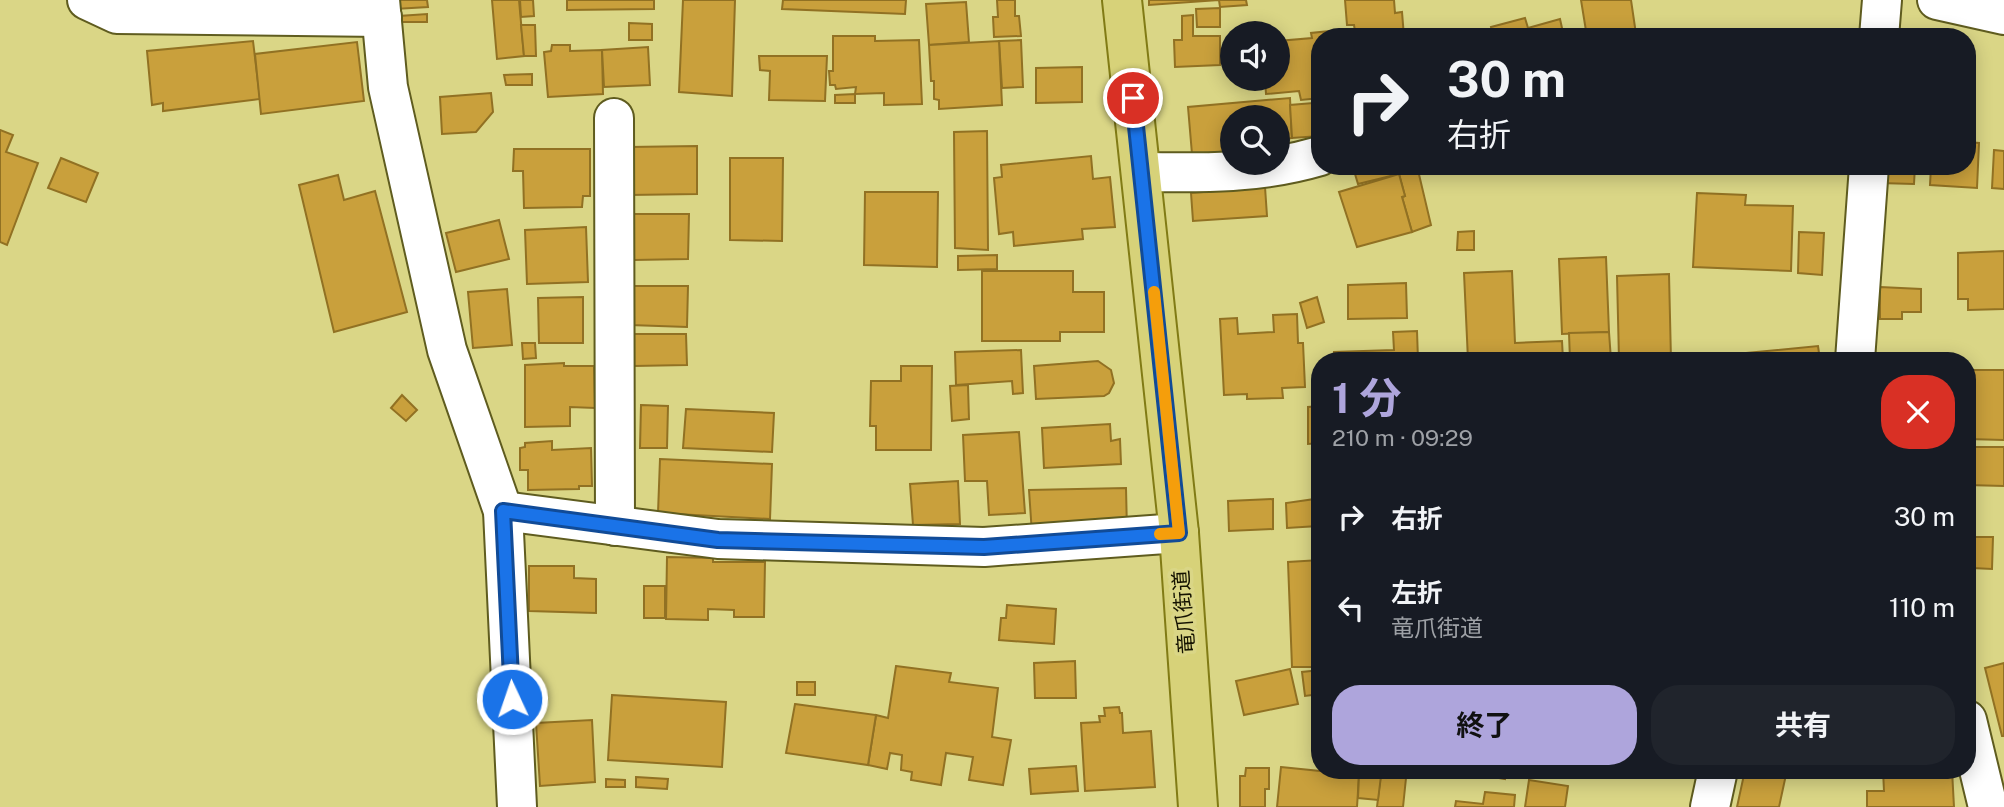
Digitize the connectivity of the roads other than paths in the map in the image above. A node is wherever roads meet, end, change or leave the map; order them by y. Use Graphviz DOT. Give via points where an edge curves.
graph roads {
  1 [pos="87,0"];
  2 [pos="1122,0"];
  3 [pos="1882,0"];
  4 [pos="1937,0"];
  5 [pos="381,8"];
  6 [pos="2004,15"];
  7 [pos="1880,28"];
  8 [pos="614,118"];
  9 [pos="1311,159"];
  10 [pos="1142,172"];
  11 [pos="1868,175"];
  12 [pos="1856,352"];
  13 [pos="503,511"];
  14 [pos="615,526"];
  15 [pos="1179,533"];
  16 [pos="1976,757"];
  17 [pos="1716,779"];
  18 [pos="517,807"];
  19 [pos="1198,807"];
  20 [pos="1710,807"];
  21 [pos="1988,807"];
  1 -- 5 [label="street" via="117,14"];
  2 -- 10 [label="main road, 竜爪街道"];
  3 -- 7 [label="street"];
  4 -- 6 [label="street"];
  5 -- 13 [label="street" via="388,87 447,350"];
  8 -- 14 [label="street"];
  9 -- 10 [label="street" via="1232,173"];
  10 -- 15 [label="main road, 竜爪街道"];
  11 -- 12 [label="street"];
  13 -- 14 [label="street"];
  13 -- 18 [label="street"];
  14 -- 15 [label="street" via="718,540 984,547"];
  15 -- 19 [label="main road, 竜爪街道"];
  16 -- 21 [label="street"];
  17 -- 20 [label="street"];
}
